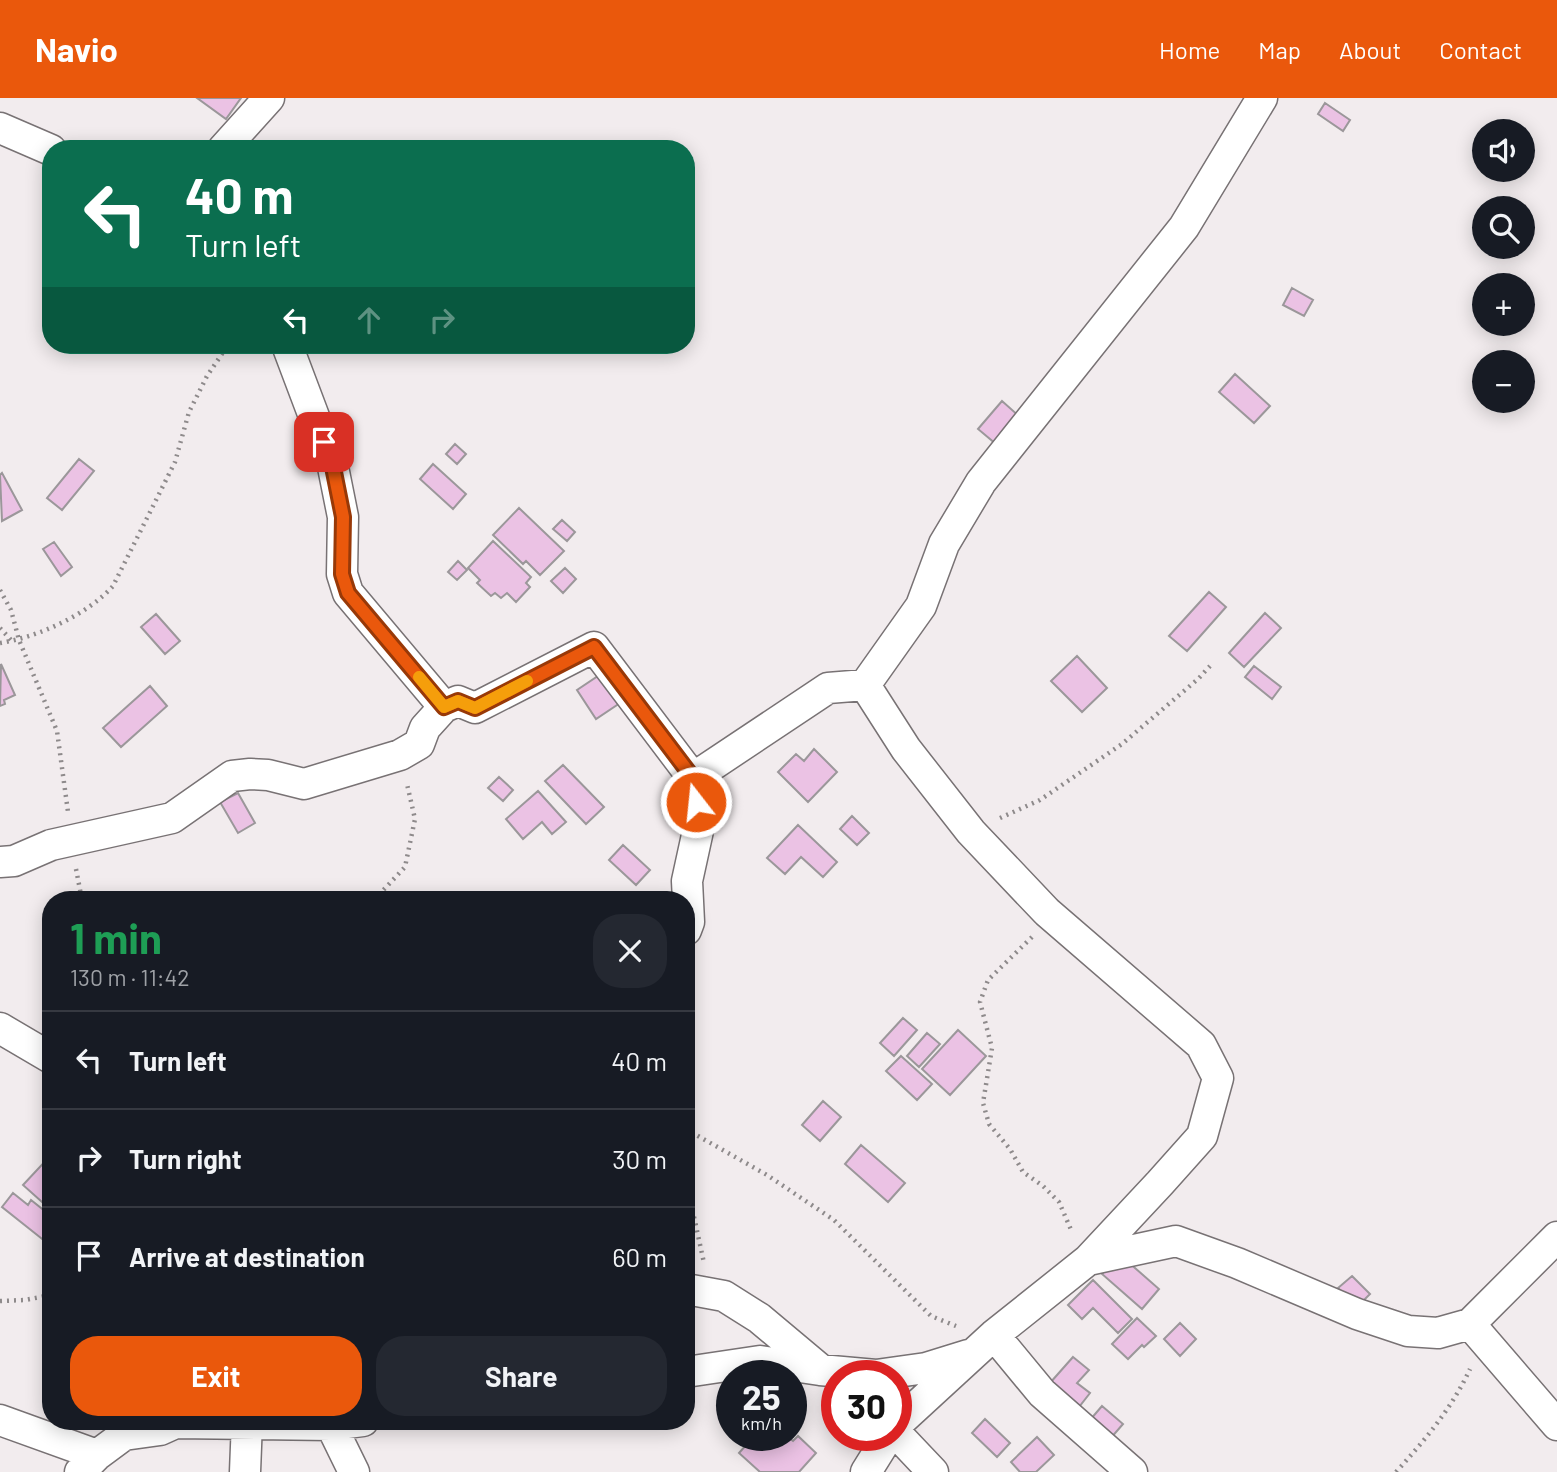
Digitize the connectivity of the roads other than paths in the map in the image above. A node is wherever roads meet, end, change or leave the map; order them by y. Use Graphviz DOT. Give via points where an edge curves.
graph roads {
  1 [pos="269,98"];
  2 [pos="1263,100"];
  3 [pos="0,128"];
  4 [pos="231,140"];
  5 [pos="42,146"];
  6 [pos="290,354"];
  7 [pos="865,685"];
  8 [pos="444,707"];
  9 [pos="693,778"];
  10 [pos="0,862"];
  11 [pos="687,891"];
  12 [pos="0,1028"];
  13 [pos="42,1053"];
  14 [pos="1557,1237"];
  15 [pos="1088,1260"];
  16 [pos="695,1291"];
  17 [pos="1476,1332"];
  18 [pos="984,1345"];
  19 [pos="912,1370"];
  20 [pos="821,1371"];
  21 [pos="695,1372"];
  22 [pos="821,1375"];
  23 [pos="1546,1398"];
  24 [pos="912,1410"];
  25 [pos="0,1420"];
  26 [pos="1557,1425"];
  27 [pos="159,1430"];
  28 [pos="247,1430"];
  29 [pos="333,1430"];
  30 [pos="912,1450"];
  31 [pos="879,1451"];
  32 [pos="88,1464"];
  33 [pos="246,1472"];
  34 [pos="354,1472"];
  35 [pos="866,1472"];
  36 [pos="933,1472"];
  37 [pos="1132,1472"];
  1 -- 4 [label="street"];
  2 -- 7 [label="street" via="1184,227 981,482 944,544 921,606"];
  3 -- 5 [label="street"];
  6 -- 8 [label="street" via="333,467 343,517 342,574 348,593"];
  7 -- 9 [label="street" via="828,688"];
  7 -- 15 [label="street" via="906,750 971,832 1047,912 1201,1045 1218,1077 1202,1136"];
  8 -- 9 [label="street" via="458,701 475,708 594,647"];
  8 -- 10 [label="street" via="425,728 419,744 400,755 304,785 268,775 232,776 172,818 51,845"];
  9 -- 11 [label="street" via="699,826"];
  12 -- 13 [label="street"];
  14 -- 17 [label="street"];
  15 -- 17 [label="street" via="1176,1241 1408,1331"];
  15 -- 18 [label="street"];
  16 -- 20 [label="street" via="724,1296 759,1318"];
  17 -- 23 [label="street"];
  18 -- 19 [label="street"];
  18 -- 24 [label="street"];
  18 -- 37 [label="street"];
  21 -- 22 [label="street" via="760,1361"];
  23 -- 26 [label="street"];
  25 -- 32 [label="street"];
  27 -- 32 [label="street" via="124,1435"];
  28 -- 33 [label="street"];
  29 -- 34 [label="street"];
  30 -- 36 [label="street"];
  31 -- 35 [label="street"];
}
